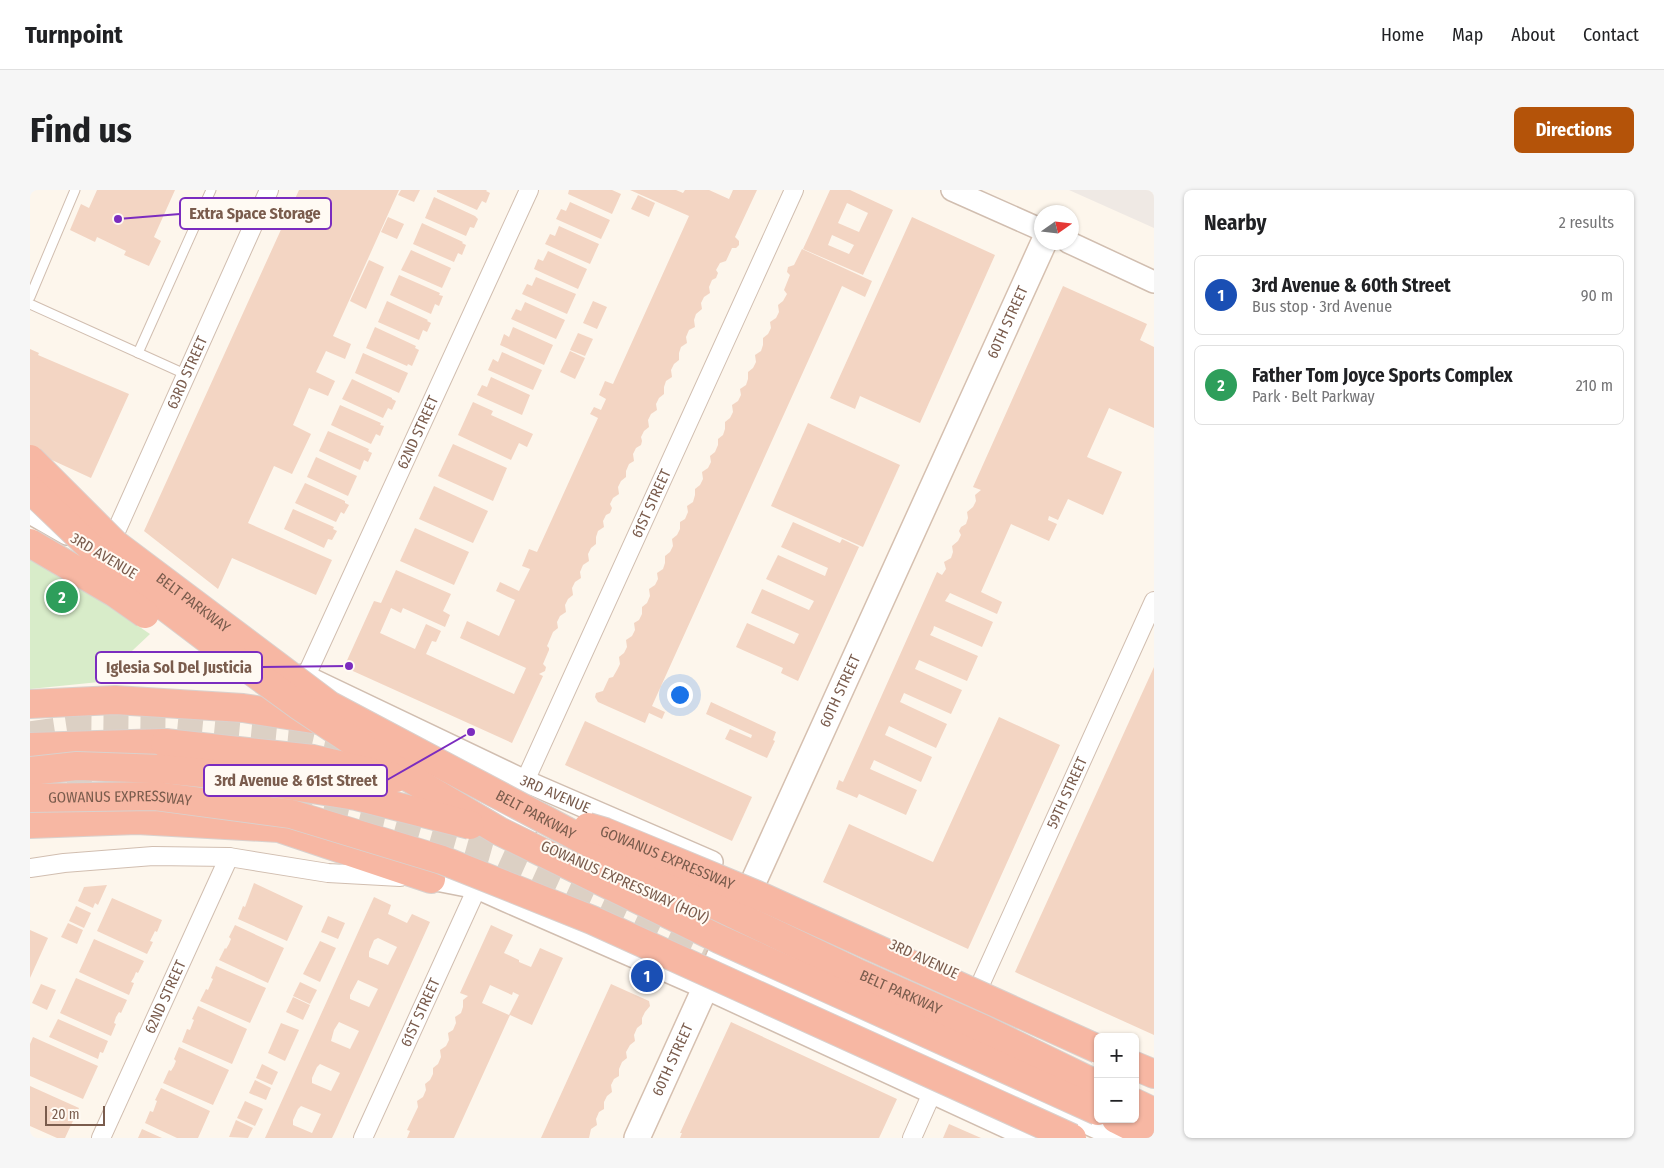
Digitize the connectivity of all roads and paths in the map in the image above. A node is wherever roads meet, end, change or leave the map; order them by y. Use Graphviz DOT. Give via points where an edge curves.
graph roads {
  1 [pos="75,190"];
  2 [pos="211,190"];
  3 [pos="269,190"];
  4 [pos="529,190"];
  5 [pos="794,190"];
  6 [pos="952,190"];
  7 [pos="1034,226"];
  8 [pos="1079,247"];
  9 [pos="1040,250"];
  10 [pos="1154,282"];
  11 [pos="30,297"];
  12 [pos="30,304"];
  13 [pos="138,353"];
  14 [pos="185,374"];
  15 [pos="30,459"];
  16 [pos="30,489"];
  17 [pos="30,514"];
  18 [pos="30,543"];
  19 [pos="105,555"];
  20 [pos="1154,601"];
  21 [pos="252,650"];
  22 [pos="306,676"];
  23 [pos="30,704"];
  24 [pos="340,723"];
  25 [pos="30,747"];
  26 [pos="391,767"];
  27 [pos="30,771"];
  28 [pos="525,781"];
  29 [pos="30,798"];
  30 [pos="512,817"];
  31 [pos="30,824"];
  32 [pos="229,856"];
  33 [pos="30,868"];
  34 [pos="431,879"];
  35 [pos="754,880"];
  36 [pos="477,888"];
  37 [pos="742,907"];
  38 [pos="720,955"];
  39 [pos="980,985"];
  40 [pos="705,988"];
  41 [pos="1094,1036"];
  42 [pos="1094,1047"];
  43 [pos="1139,1057"];
  44 [pos="1154,1063"];
  45 [pos="1139,1068"];
  46 [pos="1094,1071"];
  47 [pos="1154,1074"];
  48 [pos="1094,1083"];
  49 [pos="932,1093"];
  50 [pos="1139,1093"];
  51 [pos="1094,1099"];
  52 [pos="1154,1099"];
  53 [pos="1139,1105"];
  54 [pos="1094,1109"];
  55 [pos="1154,1112"];
  56 [pos="1139,1120"];
  57 [pos="1124,1123"];
  58 [pos="1154,1127"];
  59 [pos="102,1138"];
  60 [pos="363,1138"];
  61 [pos="637,1138"];
  62 [pos="912,1138"];
  63 [pos="1030,1138"];
  64 [pos="1072,1138"];
  65 [pos="1124,1138"];
  66 [pos="1154,1138"];
  1 -- 11 [label="lane"];
  2 -- 13 [label="lane"];
  3 -- 14 [label="street, 63RD STREET"];
  4 -- 22 [label="street, 62ND STREET"];
  5 -- 28 [label="street, 61ST STREET"];
  6 -- 7 [label="street"];
  8 -- 10 [label="street"];
  9 -- 35 [label="main road, 60TH STREET"];
  12 -- 13 [label="lane"];
  13 -- 14 [label="lane"];
  14 -- 19 [label="street, 63RD STREET"];
  15 -- 48 [label="highway, BELT PARKWAY, bridge" via="115,544 329,705 623,861"];
  16 -- 26 [label="highway, BELT PARKWAY, bridge" via="105,561 298,705"];
  17 -- 19 [label="street, 3RD AVENUE"];
  18 -- 26 [label="highway, bridge" via="115,593 195,649"];
  19 -- 21 [label="street, 3RD AVENUE"];
  20 -- 39 [label="street, 59TH STREET"];
  21 -- 22 [label="street, 3RD AVENUE"];
  21 -- 24 [label="street"];
  22 -- 28 [label="street, 3RD AVENUE"];
  23 -- 24 [label="highway" via="115,700 221,707"];
  24 -- 30 [label="main road" via="408,765"];
  25 -- 42 [label="highway, GOWANUS EXPRESSWAY, bridge" via="164,744 313,759 444,789 606,832 762,897"];
  26 -- 54 [label="highway, BELT PARKWAY, bridge" via="499,831 719,939"];
  27 -- 51 [label="highway, GOWANUS EXPRESSWAY (HOV), bridge" via="77,766 223,775 356,796 554,848"];
  28 -- 30 [label="street, 61ST STREET"];
  28 -- 35 [label="street, 3RD AVENUE"];
  29 -- 64 [label="highway, GOWANUS EXPRESSWAY, bridge" via="155,796 291,814 442,860 592,920"];
  30 -- 37 [label="main road"];
  31 -- 34 [label="highway" via="137,820 279,828"];
  32 -- 33 [label="street" via="153,856"];
  32 -- 34 [label="street" via="328,872"];
  32 -- 59 [label="street, 62ND STREET"];
  34 -- 36 [label="street"];
  35 -- 37 [label="main road, 60TH STREET"];
  35 -- 39 [label="street, 3RD AVENUE"];
  36 -- 40 [label="street"];
  36 -- 60 [label="street, 61ST STREET"];
  37 -- 38 [label="main road, 60TH STREET"];
  37 -- 46 [label="main road"];
  38 -- 40 [label="main road, 60TH STREET"];
  38 -- 65 [label="main road"];
  39 -- 41 [label="street, 3RD AVENUE"];
  40 -- 49 [label="street"];
  40 -- 61 [label="main road, 60TH STREET"];
  43 -- 44 [label="street"];
  45 -- 47 [label="highway"];
  49 -- 62 [label="street"];
  49 -- 63 [label="street"];
  50 -- 52 [label="main road"];
  53 -- 55 [label="highway"];
  56 -- 58 [label="highway"];
  57 -- 66 [label="highway"];
}
